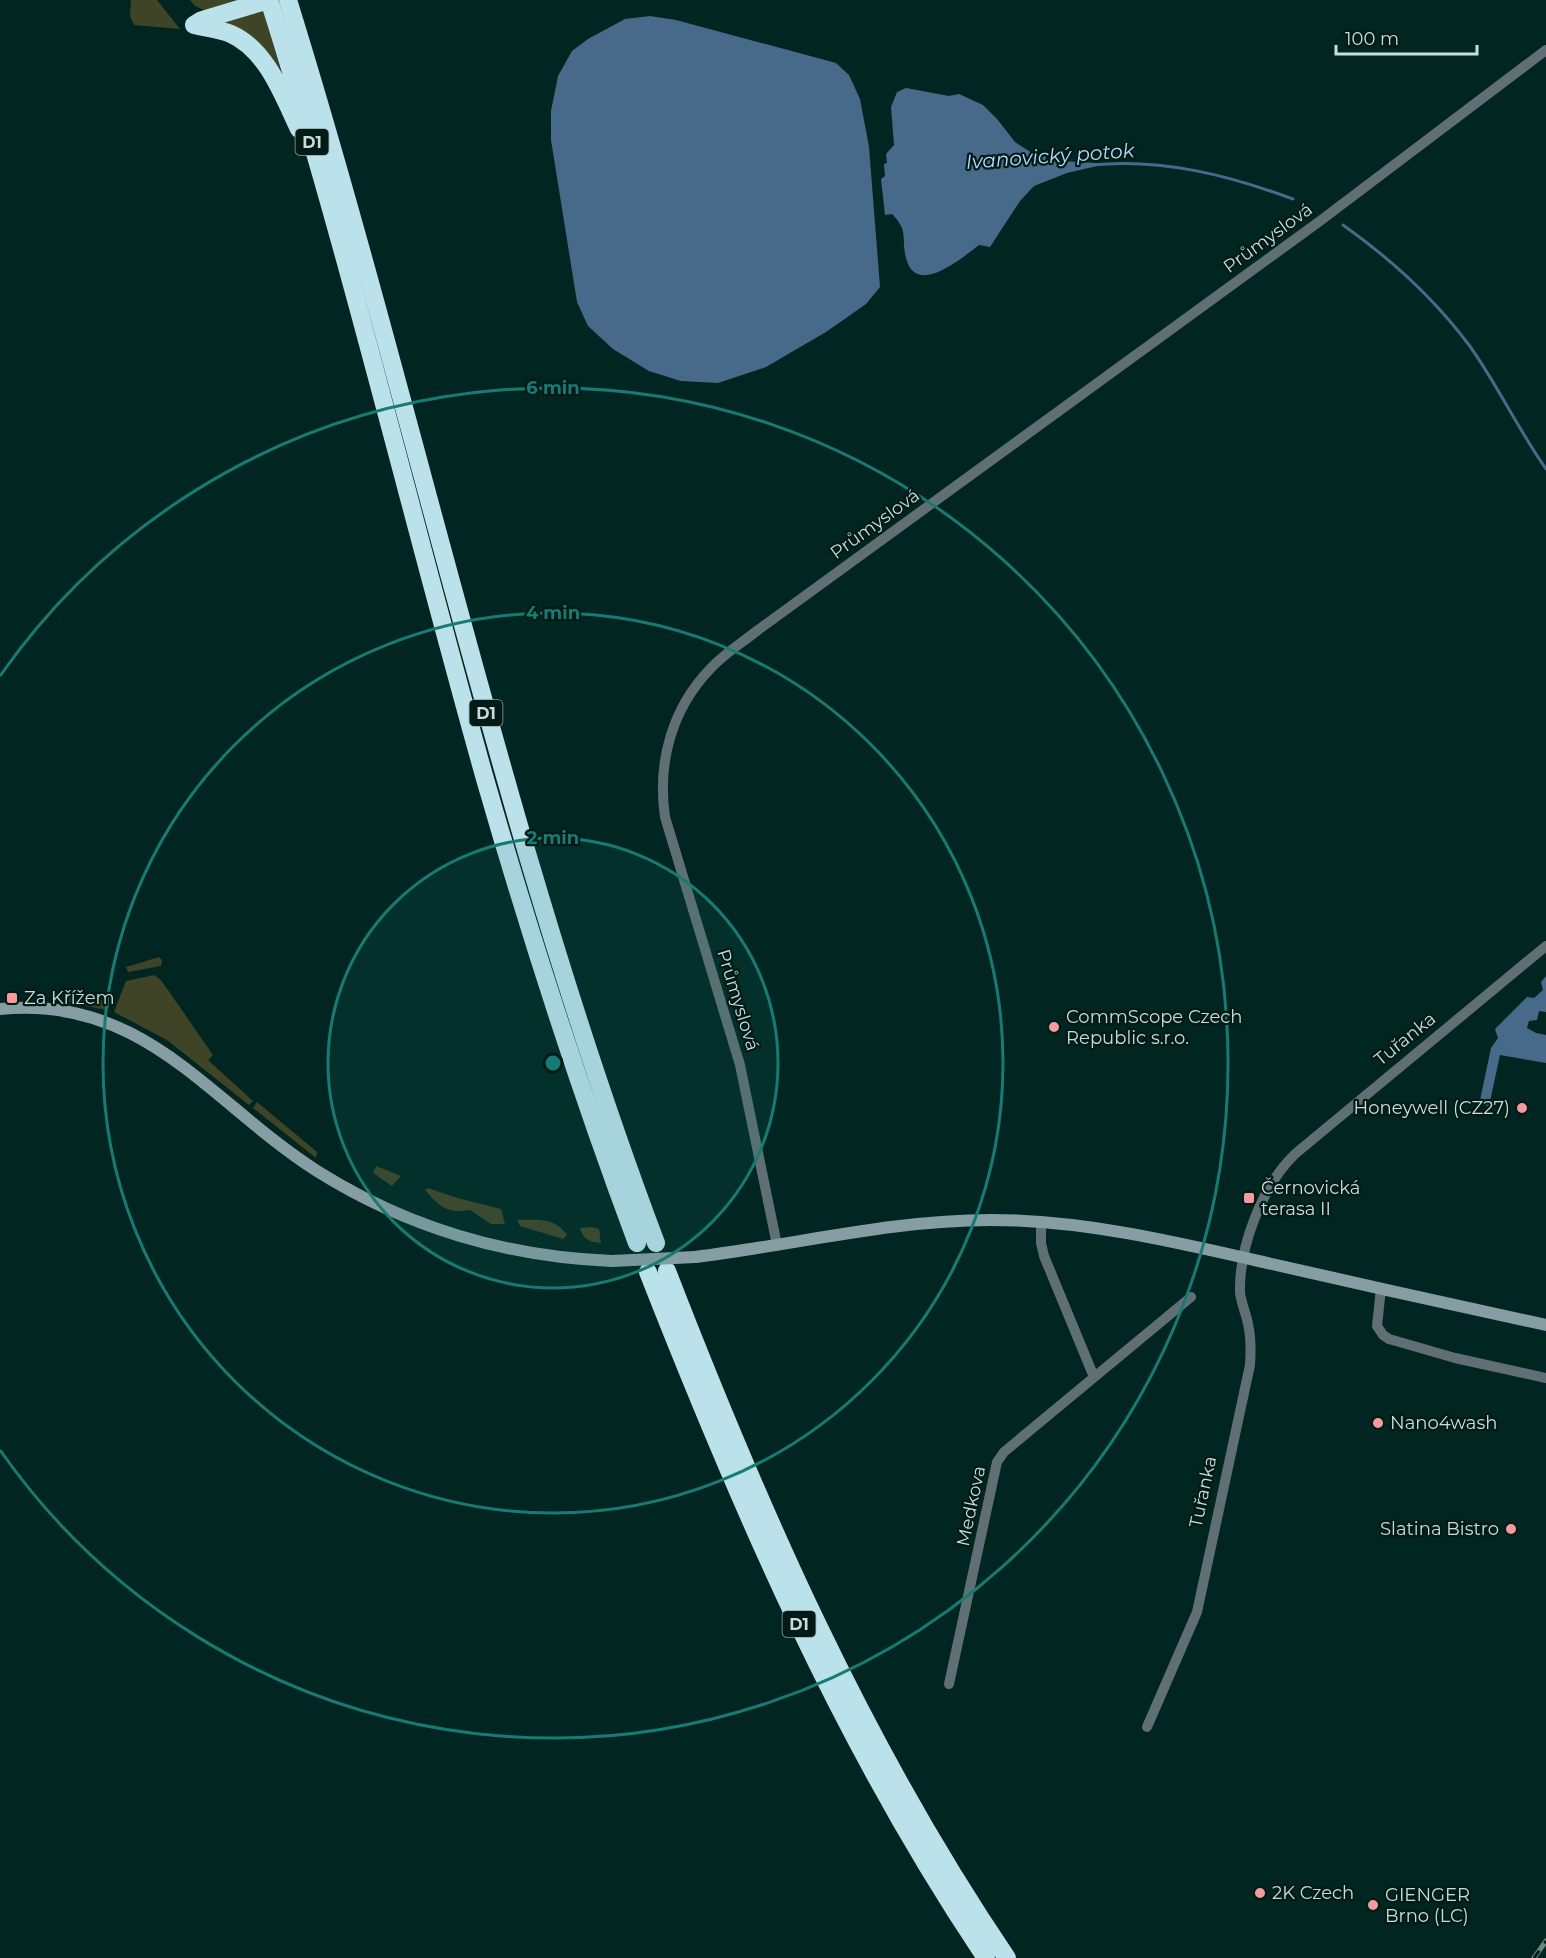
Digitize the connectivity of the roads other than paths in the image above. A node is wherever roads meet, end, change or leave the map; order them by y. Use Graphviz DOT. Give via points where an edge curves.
graph roads {
  1 [pos="269,0"];
  2 [pos="290,0"];
  3 [pos="1546,50"];
  4 [pos="352,285"];
  5 [pos="1546,946"];
  6 [pos="0,1009"];
  7 [pos="1041,1222"];
  8 [pos="637,1243"];
  9 [pos="656,1243"];
  10 [pos="777,1245"];
  11 [pos="1244,1257"];
  12 [pos="667,1271"];
  13 [pos="648,1272"];
  14 [pos="1381,1288"];
  15 [pos="1191,1297"];
  16 [pos="1546,1325"];
  17 [pos="1094,1377"];
  18 [pos="1546,1378"];
  19 [pos="949,1684"];
  20 [pos="1147,1727"];
  21 [pos="986,1958"];
  22 [pos="1008,1958"];
  1 -- 4 [label="highway, D1"];
  1 -- 4 [label="highway" via="194,25 231,34 245,42 277,84 300,131 330,235"];
  2 -- 9 [label="highway, D1" via="507,787 586,1046"];
  3 -- 10 [label="street, Průmyslová" via="1334,210 751,636 712,667 696,686 670,735 664,759 665,817 738,1055"];
  4 -- 8 [label="highway, D1" via="486,779 569,1051"];
  5 -- 11 [label="street, Tuřanka" via="1286,1163 1252,1225"];
  6 -- 10 [label="street, bridge" via="31,1007 70,1012 141,1038 183,1065 295,1156 338,1183 403,1216 472,1240 577,1260 612,1261 695,1257"];
  7 -- 10 [label="street" via="925,1222"];
  7 -- 11 [label="street" via="1104,1229"];
  7 -- 17 [label="street" via="1044,1256"];
  11 -- 14 [label="street"];
  11 -- 20 [label="street, Tuřanka" via="1240,1293 1251,1338 1250,1365 1197,1612"];
  12 -- 22 [label="highway, D1" via="749,1473 842,1674 912,1805"];
  13 -- 21 [label="highway, D1" via="733,1481 813,1653 892,1806"];
  14 -- 16 [label="street"];
  14 -- 18 [label="street" via="1377,1326 1389,1339"];
  15 -- 17 [label="street, Medkova"];
  17 -- 19 [label="street, Medkova" via="997,1462"];
}
